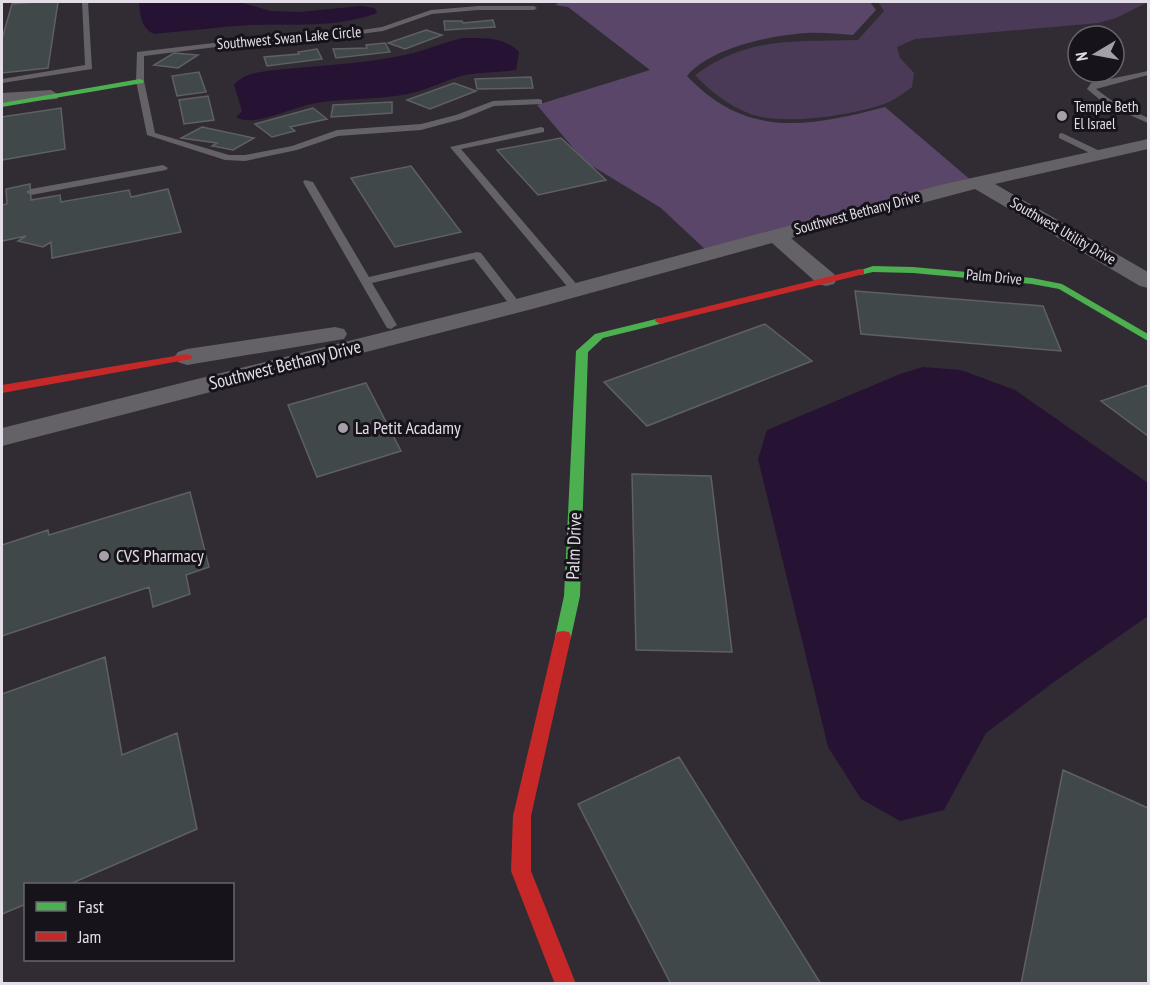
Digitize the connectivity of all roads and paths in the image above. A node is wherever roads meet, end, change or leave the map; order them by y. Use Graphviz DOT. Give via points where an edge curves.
graph roads {
  1 [pos="2,2"];
  2 [pos="10,2"];
  3 [pos="85,2"];
  4 [pos="534,8"];
  5 [pos="1149,73"];
  6 [pos="55,74"];
  7 [pos="2,81"];
  8 [pos="141,83"];
  9 [pos="51,95"];
  10 [pos="2,98"];
  11 [pos="538,102"];
  12 [pos="2,105"];
  13 [pos="1149,112"];
  14 [pos="1137,115"];
  15 [pos="1149,120"];
  16 [pos="541,130"];
  17 [pos="1062,136"];
  18 [pos="1149,144"];
  19 [pos="1101,155"];
  20 [pos="163,168"];
  21 [pos="308,182"];
  22 [pos="978,182"];
  23 [pos="31,192"];
  24 [pos="775,236"];
  25 [pos="826,279"];
  26 [pos="365,281"];
  27 [pos="1149,281"];
  28 [pos="571,290"];
  29 [pos="513,302"];
  30 [pos="391,325"];
  31 [pos="1149,338"];
  32 [pos="187,357"];
  33 [pos="2,389"];
  34 [pos="2,437"];
  35 [pos="566,984"];
  1 -- 2 [label="lane"];
  3 -- 6 [label="lane" via="88,67"];
  4 -- 8 [label="lane, Southwest Swan Lake Circle" via="431,12 382,29 314,39 256,40 140,54"];
  5 -- 14 [label="lane" via="1091,88 1108,102"];
  6 -- 7 [label="lane"];
  6 -- 9 [label="lane"];
  8 -- 9 [label="street"];
  8 -- 11 [label="lane, Southwest Swan Lake Circle" via="151,135 228,158 294,148 352,130 421,127 493,104"];
  9 -- 10 [label="street"];
  9 -- 12 [label="street"];
  13 -- 14 [label="lane"];
  14 -- 15 [label="lane"];
  16 -- 28 [label="lane" via="455,147"];
  17 -- 19 [label="lane"];
  18 -- 19 [label="street, Southwest Bethany Drive"];
  19 -- 22 [label="street, Southwest Bethany Drive"];
  20 -- 23 [label="lane"];
  21 -- 26 [label="lane"];
  22 -- 24 [label="street, Southwest Bethany Drive"];
  22 -- 27 [label="street, Southwest Utility Drive"];
  24 -- 25 [label="street"];
  24 -- 28 [label="street, Southwest Bethany Drive"];
  25 -- 31 [label="street, Palm Drive" via="873,269 1032,280 1062,287"];
  25 -- 35 [label="street, Palm Drive" via="599,336 582,351 572,596 522,816 521,872"];
  26 -- 29 [label="lane" via="477,255"];
  26 -- 30 [label="lane"];
  28 -- 29 [label="street, Southwest Bethany Drive"];
  28 -- 34 [label="street, Southwest Bethany Drive"];
  29 -- 30 [label="street, Southwest Bethany Drive"];
  30 -- 32 [label="street, Southwest Bethany Drive"];
  32 -- 33 [label="street, Southwest Bethany Drive"];
}
